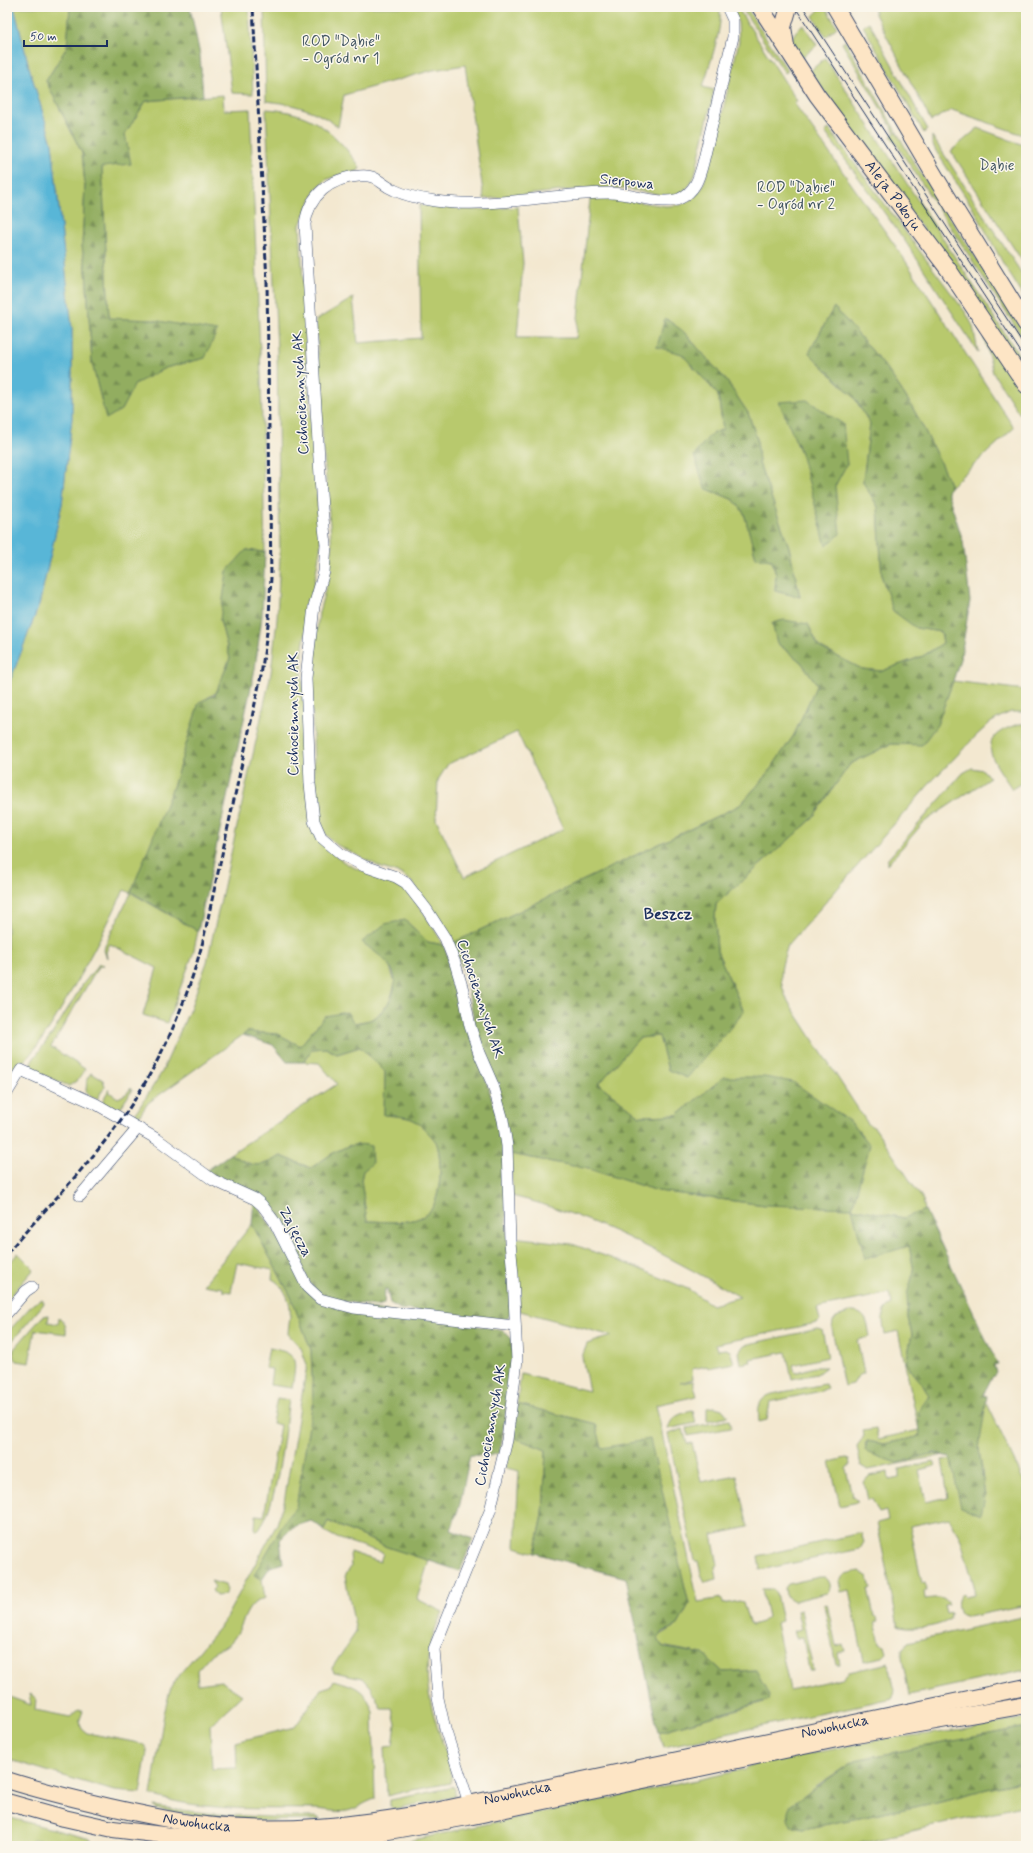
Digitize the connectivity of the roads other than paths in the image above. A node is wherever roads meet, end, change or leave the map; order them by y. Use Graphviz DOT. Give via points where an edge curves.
graph roads {
  1 [pos="727,7"];
  2 [pos="760,7"];
  3 [pos="789,7"];
  4 [pos="835,7"];
  5 [pos="789,55"];
  6 [pos="372,176"];
  7 [pos="1026,324"];
  8 [pos="1026,385"];
  9 [pos="7,1093"];
  10 [pos="138,1128"];
  11 [pos="80,1196"];
  12 [pos="32,1287"];
  13 [pos="7,1313"];
  14 [pos="515,1326"];
  15 [pos="1026,1687"];
  16 [pos="1026,1705"];
  17 [pos="7,1780"];
  18 [pos="7,1802"];
  19 [pos="469,1803"];
  1 -- 6 [label="street, Sierpowa" via="733,20 733,37 700,177 693,189 678,199 663,201 620,193 596,193 484,203 446,202 394,190"];
  2 -- 5 [label="main road, Aleja Pokoju"];
  3 -- 5 [label="main road" via="783,32"];
  4 -- 7 [label="main road"];
  5 -- 8 [label="main road, Aleja Pokoju" via="847,137 948,269"];
  6 -- 14 [label="street, Cichociemnych AK" via="342,179 325,188 312,202 305,224 326,545 324,572 313,613 306,678 312,812 321,837 334,850 364,866 406,883 445,938 455,963 470,1026 493,1085 503,1120 507,1146"];
  9 -- 10 [label="street, Zajęcza" via="21,1070 96,1104"];
  10 -- 11 [label="street"];
  10 -- 14 [label="street, Zajęcza" via="213,1180 262,1204 308,1287 320,1299 354,1308"];
  12 -- 13 [label="street"];
  14 -- 19 [label="street, Cichociemnych AK" via="517,1360 507,1440 490,1512 434,1649 438,1698 445,1729"];
  15 -- 19 [label="main road, Nowohucka"];
  16 -- 18 [label="main road, Nowohucka" via="856,1735 454,1819 360,1836 274,1841 189,1838 83,1823"];
  17 -- 19 [label="main road, Nowohucka" via="61,1796 142,1814 231,1827 284,1828 353,1824"];
}
